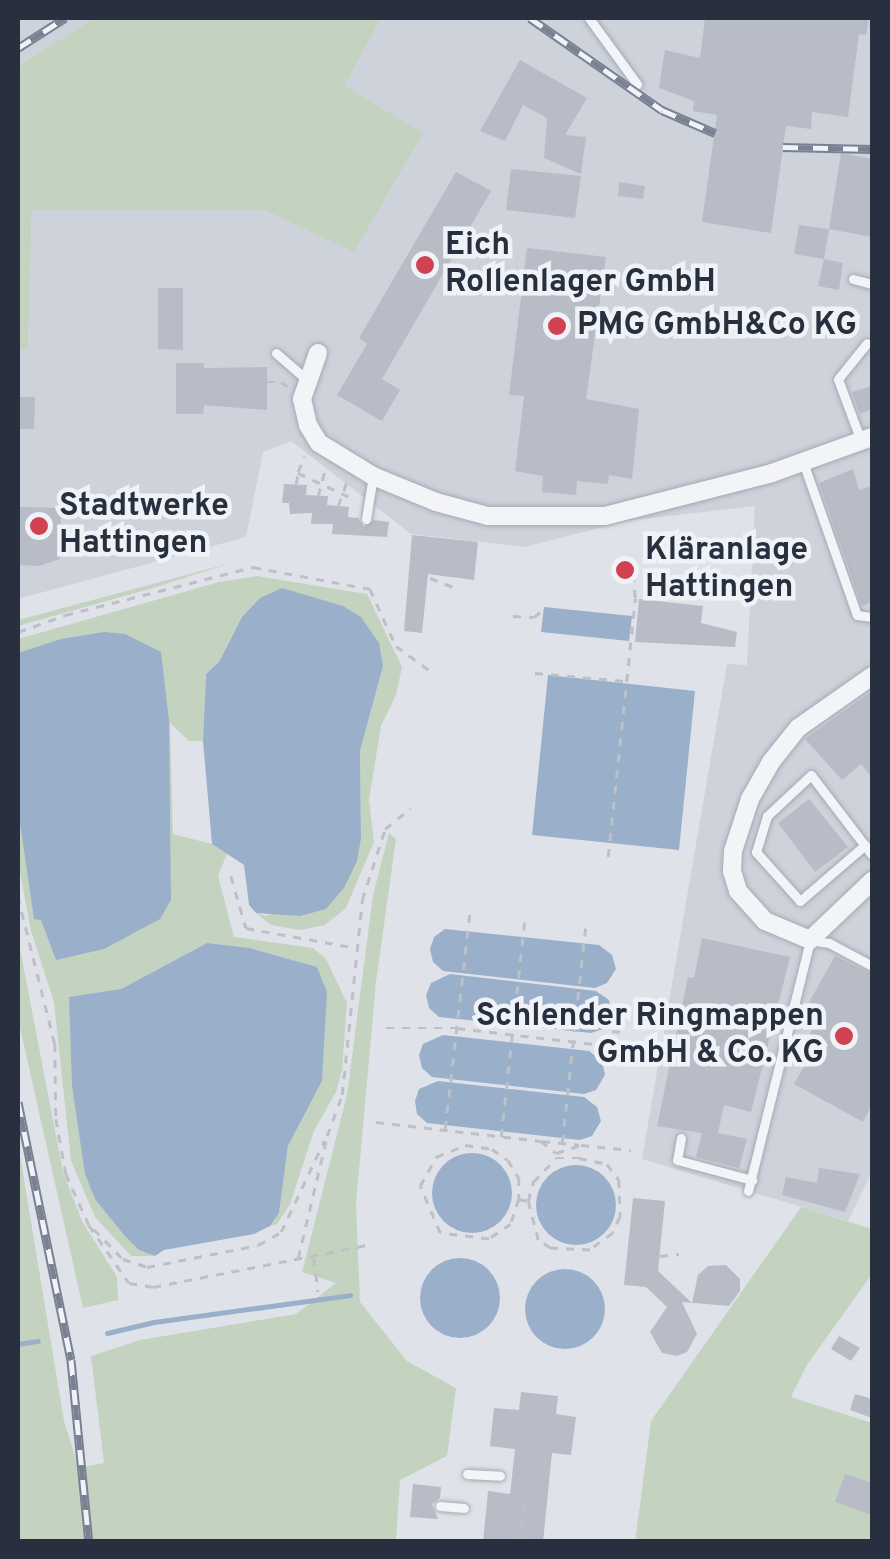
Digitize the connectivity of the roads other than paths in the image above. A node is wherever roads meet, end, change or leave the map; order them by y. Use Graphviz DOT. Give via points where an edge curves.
graph roads {
  1 [pos="589,18"];
  2 [pos="637,84"];
  3 [pos="853,279"];
  4 [pos="872,284"];
  5 [pos="867,343"];
  6 [pos="276,353"];
  7 [pos="318,353"];
  8 [pos="306,379"];
  9 [pos="867,439"];
  10 [pos="803,462"];
  11 [pos="373,476"];
  12 [pos="366,519"];
  13 [pos="872,617"];
  14 [pos="872,676"];
  15 [pos="865,845"];
  16 [pos="872,855"];
  17 [pos="872,881"];
  18 [pos="810,940"];
  19 [pos="872,966"];
  20 [pos="682,1138"];
  21 [pos="752,1180"];
  22 [pos="748,1191"];
  23 [pos="467,1474"];
  24 [pos="500,1476"];
  25 [pos="440,1506"];
  26 [pos="464,1508"];
  1 -- 2 [label="lane"];
  3 -- 4 [label="lane"];
  5 -- 9 [label="lane" via="838,379"];
  6 -- 8 [label="lane"];
  7 -- 8 [label="street"];
  8 -- 11 [label="street" via="302,398 310,430 330,453"];
  9 -- 10 [label="street"];
  10 -- 11 [label="street" via="640,509 570,518 466,511"];
  10 -- 13 [label="lane" via="857,615"];
  11 -- 12 [label="lane"];
  14 -- 18 [label="street" via="798,728 750,798 733,851 738,892 750,908"];
  15 -- 15 [label="lane" via="811,775 767,816 756,852 800,900"];
  15 -- 16 [label="lane"];
  17 -- 18 [label="street"];
  18 -- 19 [label="lane"];
  18 -- 21 [label="lane"];
  20 -- 21 [label="lane" via="677,1160"];
  21 -- 22 [label="lane"];
  23 -- 24 [label="lane"];
  25 -- 26 [label="lane"];
}
